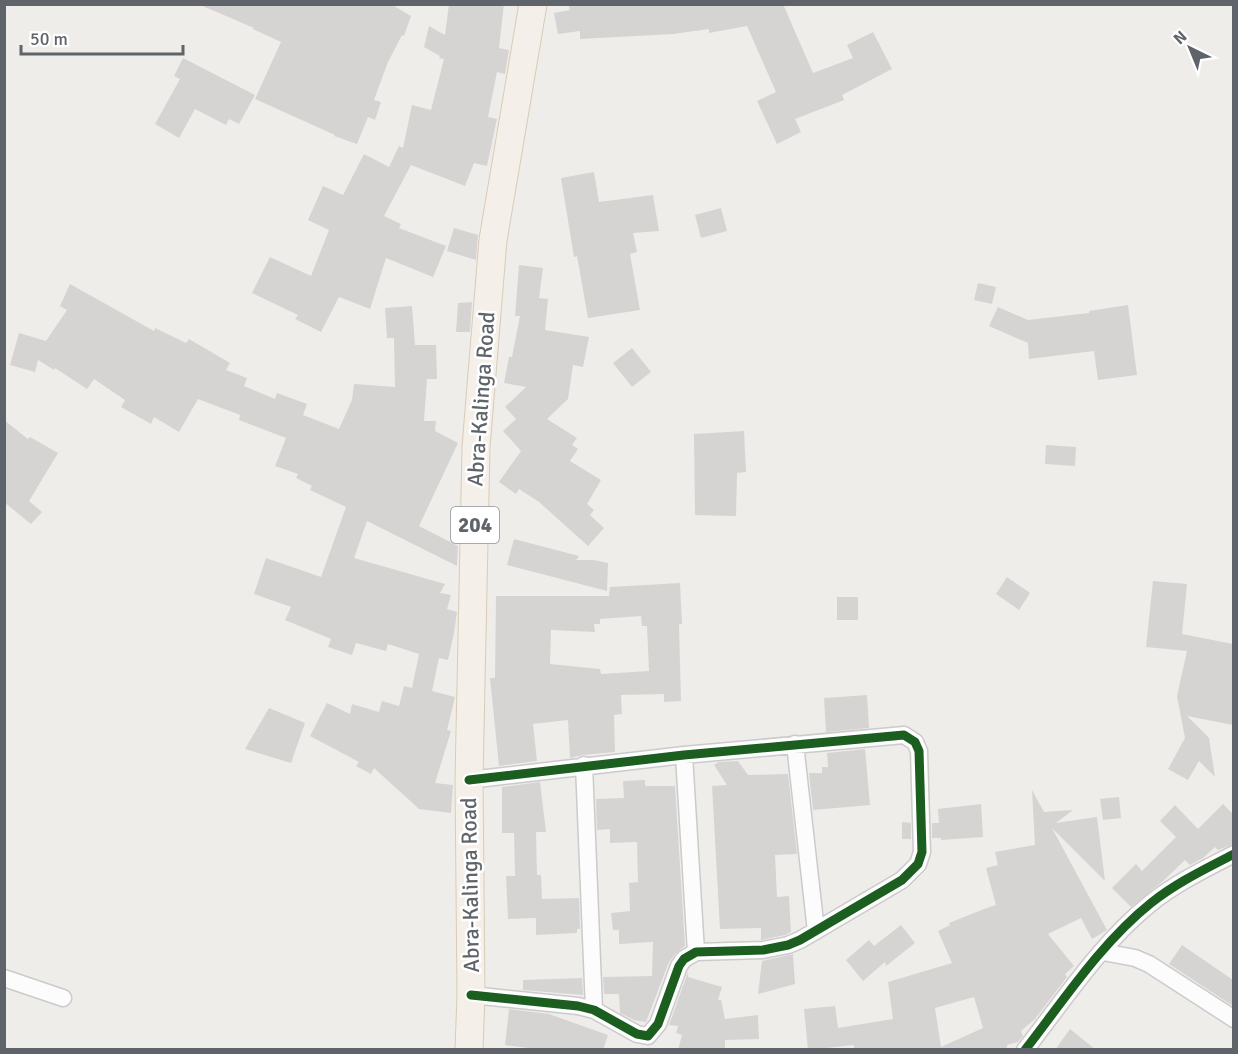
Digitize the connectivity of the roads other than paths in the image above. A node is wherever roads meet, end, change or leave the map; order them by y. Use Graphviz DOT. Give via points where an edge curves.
graph roads {
  1 [pos="533,4"];
  2 [pos="795,744"];
  3 [pos="684,755"];
  4 [pos="584,765"];
  5 [pos="469,780"];
  6 [pos="1233,854"];
  7 [pos="816,931"];
  8 [pos="696,952"];
  9 [pos="1102,952"];
  10 [pos="4,978"];
  11 [pos="471,995"];
  12 [pos="63,998"];
  13 [pos="594,1010"];
  14 [pos="1233,1019"];
  15 [pos="469,1050"];
  16 [pos="1025,1050"];
  1 -- 5 [label="main road, Abra-Kalinga Road / 204" via="493,240 482,368 476,447"];
  2 -- 3 [label="street"];
  2 -- 7 [label="street"];
  2 -- 7 [label="street" via="904,735 915,742 919,751 922,852 918,864 893,887"];
  3 -- 4 [label="street"];
  3 -- 8 [label="street"];
  4 -- 5 [label="street"];
  4 -- 13 [label="street"];
  5 -- 11 [label="main road, Abra-Kalinga Road / 204"];
  6 -- 9 [label="street" via="1152,903"];
  7 -- 8 [label="street" via="788,945 764,951"];
  8 -- 13 [label="street" via="679,966 658,1024 648,1035 637,1034"];
  9 -- 14 [label="street" via="1149,964"];
  9 -- 16 [label="street"];
  10 -- 12 [label="street"];
  11 -- 13 [label="street"];
  11 -- 15 [label="main road, Abra-Kalinga Road / 204"];
}
